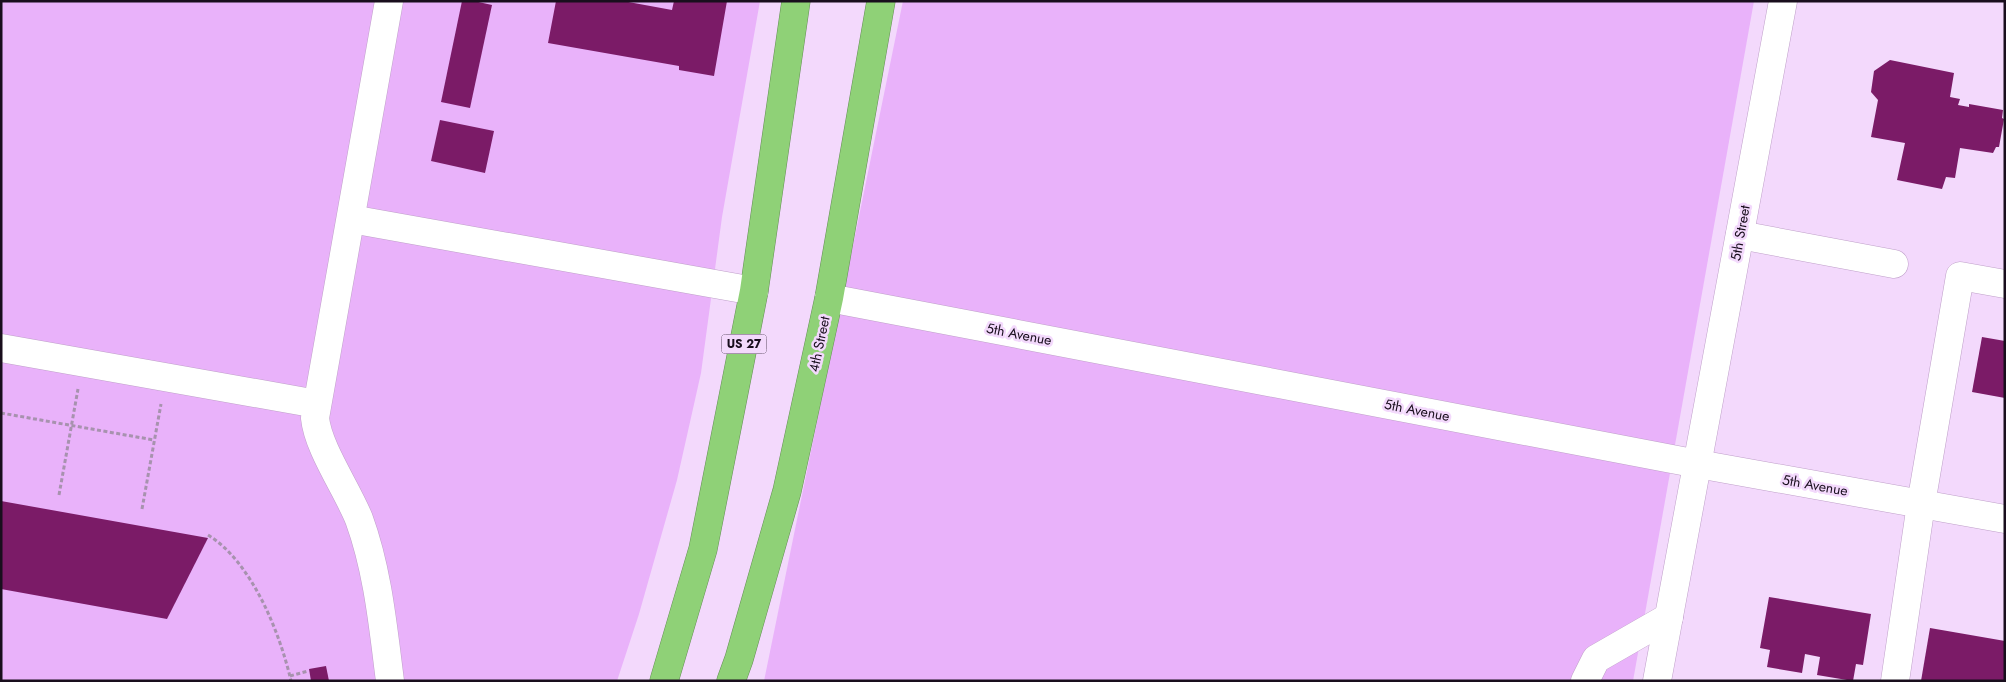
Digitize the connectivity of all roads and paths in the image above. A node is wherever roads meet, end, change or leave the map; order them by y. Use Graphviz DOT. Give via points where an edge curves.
graph roads {
  1 [pos="389,1"];
  2 [pos="796,1"];
  3 [pos="881,1"];
  4 [pos="1783,1"];
  5 [pos="351,220"];
  6 [pos="1740,235"];
  7 [pos="1894,264"];
  8 [pos="2005,284"];
  9 [pos="754,291"];
  10 [pos="829,298"];
  11 [pos="1,348"];
  12 [pos="79,384"];
  13 [pos="162,399"];
  14 [pos="318,404"];
  15 [pos="1,413"];
  16 [pos="71,425"];
  17 [pos="154,440"];
  18 [pos="1698,464"];
  19 [pos="59,494"];
  20 [pos="1921,504"];
  21 [pos="142,509"];
  22 [pos="2005,519"];
  23 [pos="208,535"];
  24 [pos="1669,617"];
  25 [pos="308,672"];
  26 [pos="736,674"];
  27 [pos="290,676"];
  28 [pos="291,681"];
  29 [pos="390,681"];
  30 [pos="664,681"];
  31 [pos="1585,681"];
  32 [pos="1657,681"];
  33 [pos="1895,681"];
  1 -- 5 [label="street"];
  2 -- 9 [label="highway, US 27"];
  3 -- 10 [label="highway, 4th Street"];
  4 -- 6 [label="street, 5th Street"];
  5 -- 9 [label="street"];
  5 -- 14 [label="street"];
  6 -- 7 [label="street"];
  6 -- 18 [label="street, 5th Street"];
  8 -- 20 [label="street" via="1960,276"];
  9 -- 30 [label="highway, US 27" via="703,549"];
  10 -- 18 [label="street, 5th Avenue"];
  10 -- 26 [label="highway, 4th Street" via="787,491"];
  11 -- 14 [label="street"];
  12 -- 16 [label="path"];
  13 -- 17 [label="path"];
  14 -- 29 [label="street" via="315,418 318,435 348,495 368,546"];
  15 -- 16 [label="path"];
  16 -- 17 [label="path"];
  16 -- 19 [label="path"];
  17 -- 21 [label="path"];
  18 -- 20 [label="street, 5th Avenue"];
  18 -- 24 [label="street, 5th Street"];
  20 -- 22 [label="street, 5th Avenue"];
  20 -- 33 [label="street"];
  23 -- 27 [label="path" via="244,570 279,639"];
  24 -- 31 [label="street" via="1596,659"];
  24 -- 32 [label="street, 5th Street"];
  25 -- 27 [label="path"];
  27 -- 28 [label="path"];
}
